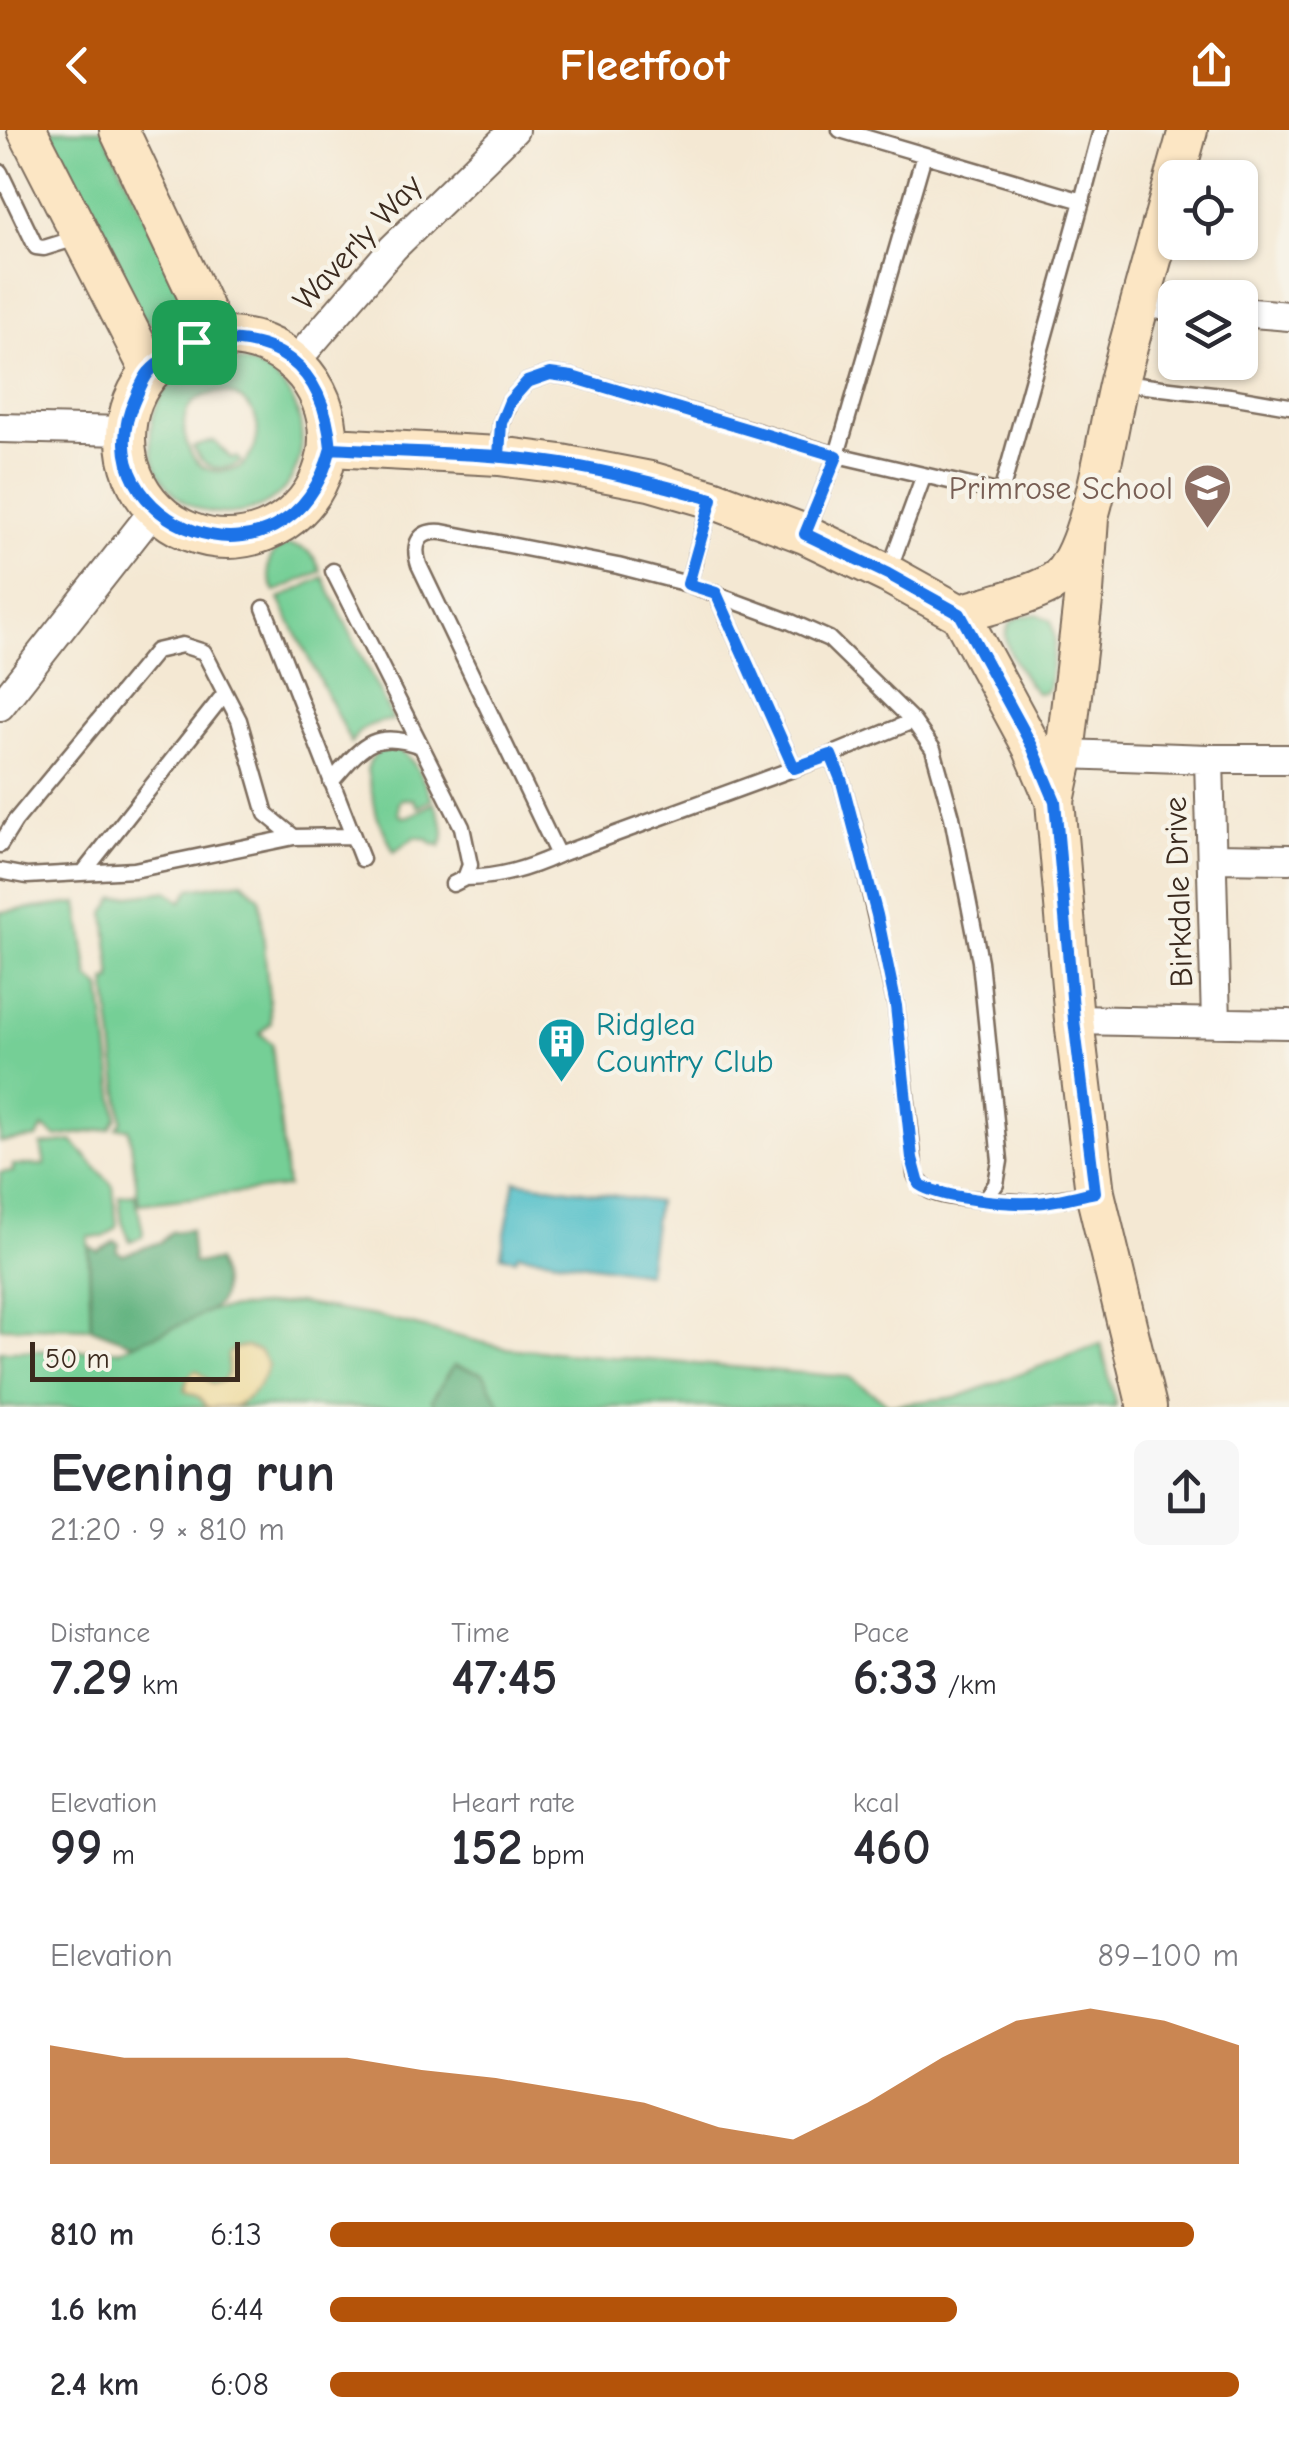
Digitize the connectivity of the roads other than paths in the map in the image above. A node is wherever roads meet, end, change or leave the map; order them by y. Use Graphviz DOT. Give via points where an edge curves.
graph roads {
  1 [pos="27,130"];
  2 [pos="118,130"];
  3 [pos="514,130"];
  4 [pos="840,130"];
  5 [pos="1100,130"];
  6 [pos="1188,130"];
  7 [pos="924,155"];
  8 [pos="0,172"];
  9 [pos="1082,200"];
  10 [pos="81,237"];
  11 [pos="1162,280"];
  12 [pos="1158,304"];
  13 [pos="1258,313"];
  14 [pos="1289,316"];
  15 [pos="218,339"];
  16 [pos="295,362"];
  17 [pos="150,371"];
  18 [pos="1119,383"];
  19 [pos="1289,406"];
  20 [pos="0,428"];
  21 [pos="125,431"];
  22 [pos="331,448"];
  23 [pos="499,456"];
  24 [pos="837,456"];
  25 [pos="924,476"];
  26 [pos="712,499"];
  27 [pos="155,509"];
  28 [pos="1089,518"];
  29 [pos="805,534"];
  30 [pos="333,571"];
  31 [pos="888,574"];
  32 [pos="688,584"];
  33 [pos="716,593"];
  34 [pos="264,608"];
  35 [pos="960,614"];
  36 [pos="225,692"];
  37 [pos="0,706"];
  38 [pos="913,721"];
  39 [pos="421,746"];
  40 [pos="1066,754"];
  41 [pos="831,755"];
  42 [pos="1209,759"];
  43 [pos="1289,760"];
  44 [pos="794,768"];
  45 [pos="331,782"];
  46 [pos="1055,801"];
  47 [pos="351,836"];
  48 [pos="294,837"];
  49 [pos="0,845"];
  50 [pos="558,855"];
  51 [pos="1213,858"];
  52 [pos="362,859"];
  53 [pos="1289,859"];
  54 [pos="0,871"];
  55 [pos="83,873"];
  56 [pos="1074,1020"];
  57 [pos="1216,1023"];
  58 [pos="1289,1024"];
  59 [pos="1095,1192"];
  60 [pos="986,1200"];
  61 [pos="1147,1407"];
  1 -- 10 [label="street"];
  2 -- 15 [label="street"];
  3 -- 16 [label="street, Waverly Way" via="393,248"];
  4 -- 7 [label="lane"];
  5 -- 9 [label="lane"];
  6 -- 11 [label="street"];
  7 -- 9 [label="lane"];
  7 -- 24 [label="lane"];
  8 -- 10 [label="lane" via="36,247"];
  9 -- 25 [label="lane" via="1001,493"];
  10 -- 17 [label="street"];
  12 -- 18 [label="street"];
  13 -- 14 [label="street"];
  15 -- 16 [label="street" via="261,344"];
  15 -- 17 [label="street" via="194,342"];
  16 -- 22 [label="street" via="328,420"];
  17 -- 21 [label="street"];
  18 -- 19 [label="lane"];
  18 -- 28 [label="street"];
  20 -- 21 [label="street"];
  21 -- 27 [label="street" via="131,473"];
  22 -- 23 [label="street"];
  22 -- 27 [label="street" via="313,492 296,513 258,533 211,536"];
  23 -- 24 [label="lane" via="510,401 527,382 550,374"];
  23 -- 26 [label="street"];
  24 -- 25 [label="lane"];
  24 -- 29 [label="lane"];
  25 -- 31 [label="lane"];
  26 -- 29 [label="street"];
  26 -- 32 [label="lane"];
  27 -- 37 [label="street"];
  28 -- 35 [label="street" via="1059,578"];
  28 -- 40 [label="street"];
  29 -- 31 [label="street"];
  30 -- 39 [label="lane"];
  31 -- 35 [label="street"];
  32 -- 33 [label="lane"];
  32 -- 50 [label="lane" via="442,532 430,531 418,544 419,565"];
  33 -- 38 [label="lane" via="829,638"];
  33 -- 44 [label="lane"];
  34 -- 45 [label="lane"];
  35 -- 46 [label="street"];
  36 -- 48 [label="lane" via="240,720 266,814"];
  36 -- 49 [label="lane" via="204,652 182,644 156,651"];
  36 -- 55 [label="lane"];
  38 -- 41 [label="lane"];
  38 -- 60 [label="lane" via="934,750 980,961 1000,1161"];
  39 -- 45 [label="lane" via="396,739 370,742"];
  39 -- 50 [label="lane" via="462,827 470,865 459,881 512,873"];
  40 -- 42 [label="street"];
  40 -- 46 [label="street"];
  41 -- 44 [label="lane"];
  41 -- 60 [label="lane" via="860,844 892,988 915,1174 927,1190"];
  42 -- 43 [label="street"];
  42 -- 51 [label="street, Birkdale Drive"];
  44 -- 50 [label="lane"];
  45 -- 47 [label="lane"];
  46 -- 56 [label="street"];
  47 -- 48 [label="lane"];
  47 -- 52 [label="lane"];
  48 -- 55 [label="lane" via="134,870"];
  51 -- 53 [label="street"];
  51 -- 57 [label="street, Birkdale Drive"];
  54 -- 55 [label="lane"];
  56 -- 57 [label="street"];
  56 -- 59 [label="street"];
  57 -- 58 [label="street"];
  59 -- 60 [label="lane" via="1032,1203"];
  59 -- 61 [label="street"];
}
